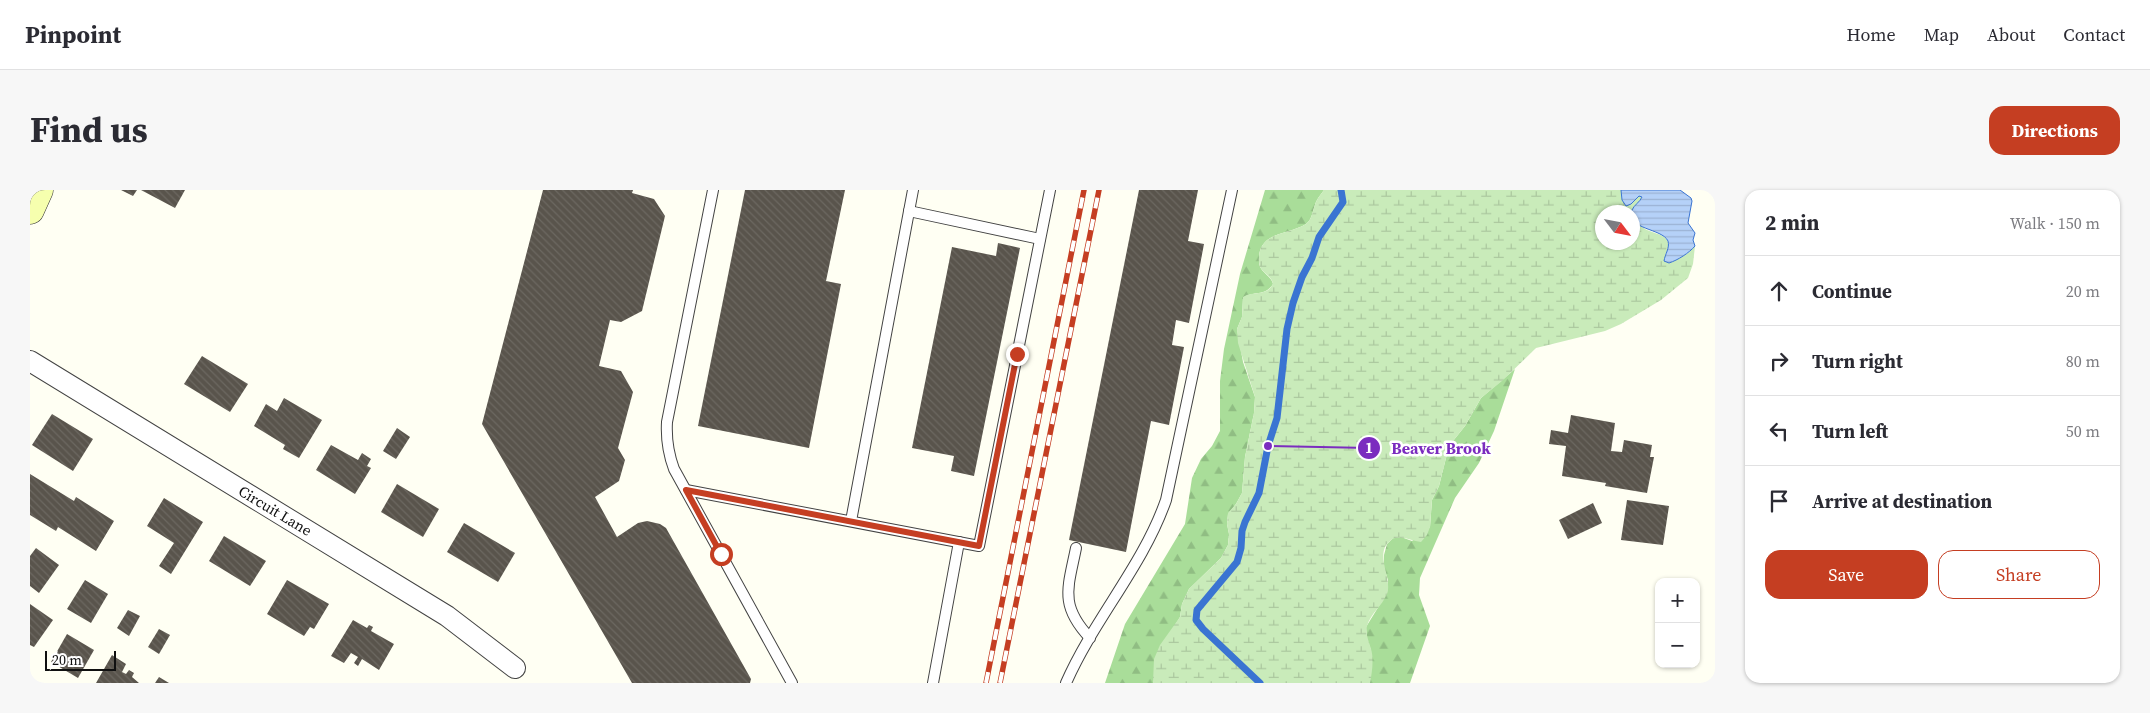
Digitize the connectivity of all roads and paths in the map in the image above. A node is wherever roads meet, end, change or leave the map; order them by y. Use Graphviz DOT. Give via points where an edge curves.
graph roads {
  1 [pos="39,190"];
  2 [pos="713,190"];
  3 [pos="913,190"];
  4 [pos="1050,190"];
  5 [pos="1232,190"];
  6 [pos="30,210"];
  7 [pos="909,211"];
  8 [pos="1040,239"];
  9 [pos="30,361"];
  10 [pos="686,490"];
  11 [pos="851,521"];
  12 [pos="959,542"];
  13 [pos="1076,548"];
  14 [pos="1090,638"];
  15 [pos="515,668"];
  16 [pos="792,683"];
  17 [pos="933,683"];
  18 [pos="1066,683"];
  1 -- 6 [label="main road"];
  2 -- 10 [label="lane" via="667,422 668,453"];
  3 -- 7 [label="lane"];
  4 -- 8 [label="lane"];
  5 -- 14 [label="lane" via="1166,500 1147,546"];
  7 -- 8 [label="lane"];
  7 -- 11 [label="lane"];
  8 -- 12 [label="lane" via="979,546"];
  9 -- 15 [label="street, Circuit Lane" via="447,616"];
  10 -- 11 [label="lane"];
  10 -- 16 [label="lane"];
  11 -- 12 [label="lane"];
  12 -- 17 [label="lane"];
  13 -- 14 [label="lane" via="1068,602 1073,616"];
  14 -- 18 [label="lane"];
}
